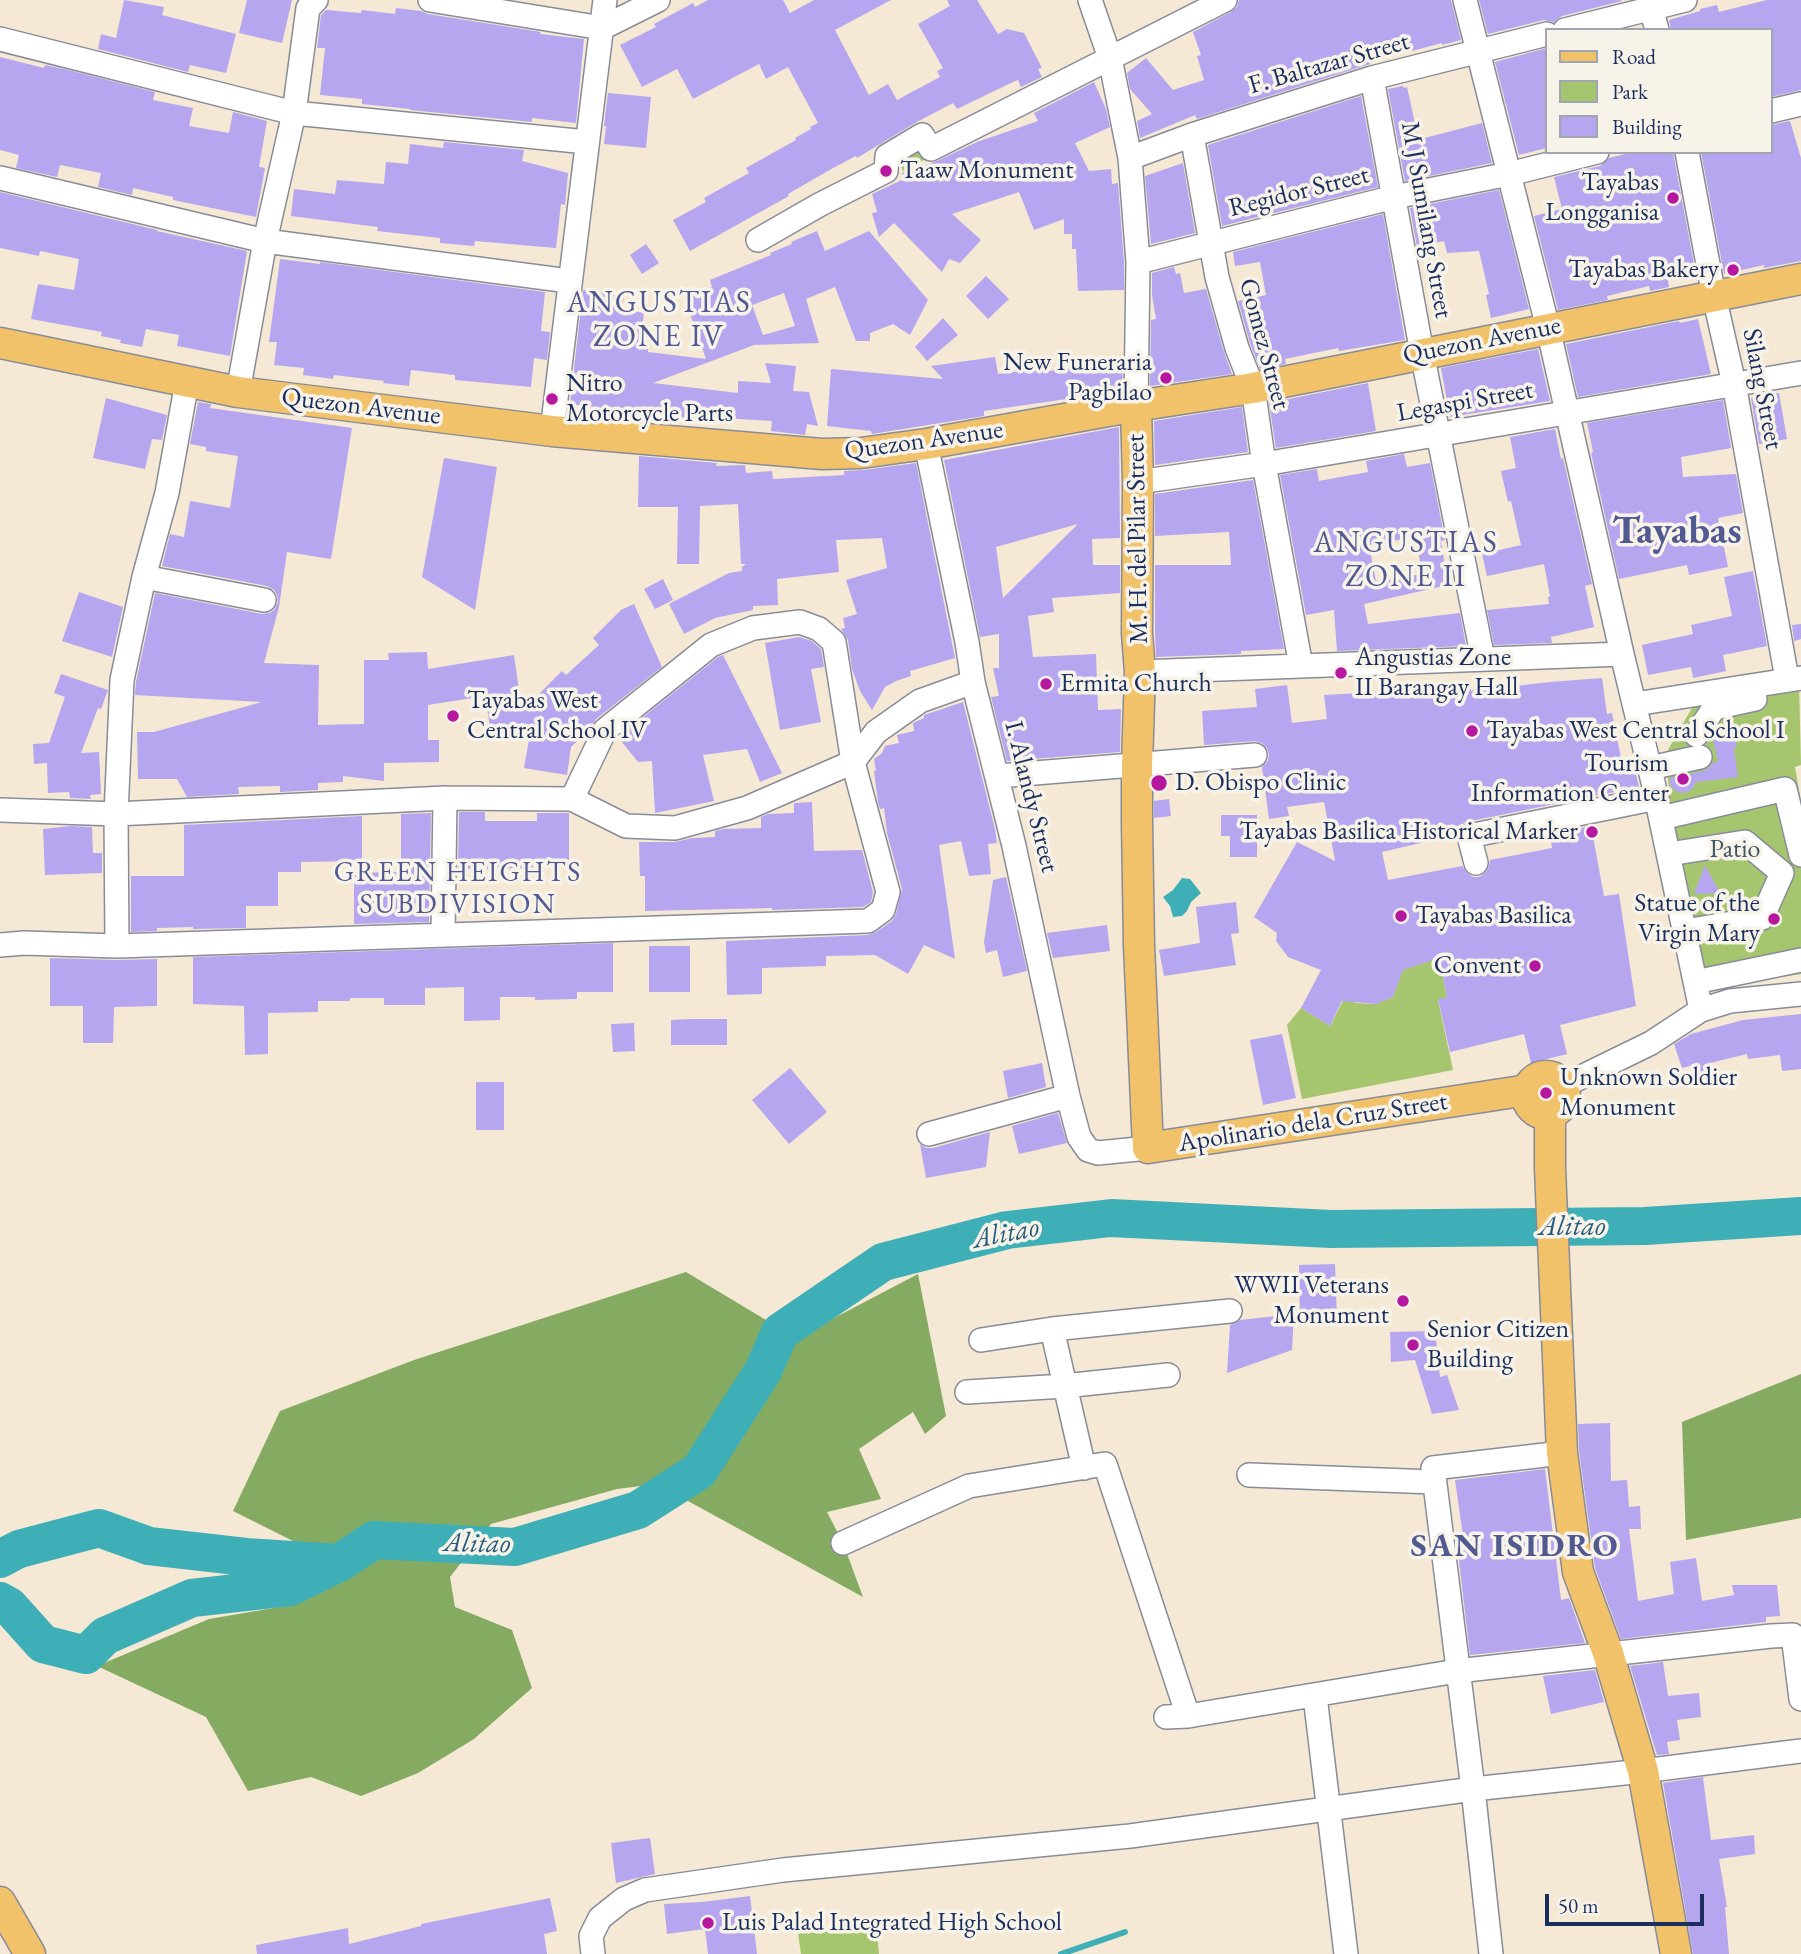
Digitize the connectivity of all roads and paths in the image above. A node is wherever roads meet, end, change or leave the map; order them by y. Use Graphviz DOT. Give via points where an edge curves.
graph roads {
  1 [pos="316,0"];
  2 [pos="430,0"];
  3 [pos="605,0"];
  4 [pos="658,0"];
  5 [pos="1090,0"];
  6 [pos="1225,0"];
  7 [pos="1465,0"];
  8 [pos="1685,0"];
  9 [pos="1654,19"];
  10 [pos="1580,28"];
  11 [pos="603,29"];
  12 [pos="1546,34"];
  13 [pos="0,38"];
  14 [pos="1478,52"];
  15 [pos="1110,58"];
  16 [pos="1372,78"];
  17 [pos="1801,104"];
  18 [pos="1773,111"];
  19 [pos="294,113"];
  20 [pos="1192,135"];
  21 [pos="587,142"];
  22 [pos="1589,154"];
  23 [pos="1687,154"];
  24 [pos="1130,158"];
  25 [pos="1509,174"];
  26 [pos="0,178"];
  27 [pos="1394,197"];
  28 [pos="758,240"];
  29 [pos="265,241"];
  30 [pos="1210,243"];
  31 [pos="1138,261"];
  32 [pos="1801,279"];
  33 [pos="569,281"];
  34 [pos="1714,296"];
  35 [pos="1548,328"];
  36 [pos="0,343"];
  37 [pos="1422,353"];
  38 [pos="1801,373"];
  39 [pos="187,382"];
  40 [pos="1734,384"];
  41 [pos="1253,388"];
  42 [pos="237,392"];
  43 [pos="1136,406"];
  44 [pos="1568,412"];
  45 [pos="552,430"];
  46 [pos="1438,435"];
  47 [pos="926,444"];
  48 [pos="1264,464"];
  49 [pos="1138,482"];
  50 [pos="144,577"];
  51 [pos="264,600"];
  52 [pos="1622,654"];
  53 [pos="1483,659"];
  54 [pos="1301,666"];
  55 [pos="1140,672"];
  56 [pos="973,682"];
  57 [pos="1794,682"];
  58 [pos="1635,704"];
  59 [pos="1255,755"];
  60 [pos="853,762"];
  61 [pos="1137,765"];
  62 [pos="998,776"];
  63 [pos="1655,792"];
  64 [pos="445,798"];
  65 [pos="572,799"];
  66 [pos="0,810"];
  67 [pos="116,814"];
  68 [pos="1669,854"];
  69 [pos="1801,855"];
  70 [pos="1476,863"];
  71 [pos="1791,870"];
  72 [pos="1685,931"];
  73 [pos="443,935"];
  74 [pos="0,946"];
  75 [pos="117,946"];
  76 [pos="1801,960"];
  77 [pos="1695,982"];
  78 [pos="1801,994"];
  79 [pos="1701,1010"];
  80 [pos="1563,1086"];
  81 [pos="1528,1090"];
  82 [pos="1068,1096"];
  83 [pos="1549,1114"];
  84 [pos="929,1134"];
  85 [pos="1148,1148"];
  86 [pos="1098,1153"];
  87 [pos="1230,1311"];
  88 [pos="1052,1329"];
  89 [pos="981,1340"];
  90 [pos="1168,1375"];
  91 [pos="1064,1386"];
  92 [pos="967,1392"];
  93 [pos="1562,1453"];
  94 [pos="1084,1468"];
  95 [pos="1249,1475"];
  96 [pos="1434,1482"];
  97 [pos="844,1543"];
  98 [pos="1608,1653"];
  99 [pos="1457,1671"];
  100 [pos="1315,1696"];
  101 [pos="1801,1699"];
  102 [pos="1801,1751"];
  103 [pos="1643,1771"];
  104 [pos="1473,1789"];
  105 [pos="1328,1809"];
  106 [pos="0,1902"];
  107 [pos="592,1945"];
  108 [pos="30,1954"];
  109 [pos="1346,1954"];
  110 [pos="1491,1954"];
  111 [pos="1676,1954"];
  1 -- 19 [label="street" via="308,8"];
  2 -- 11 [label="street"];
  3 -- 11 [label="street"];
  4 -- 11 [label="street"];
  5 -- 15 [label="street, M. H. del Pilar Street"];
  6 -- 15 [label="street"];
  7 -- 14 [label="street"];
  8 -- 9 [label="street"];
  9 -- 10 [label="street"];
  11 -- 21 [label="street"];
  12 -- 14 [label="street, F. Baltazar Street"];
  13 -- 19 [label="street"];
  14 -- 16 [label="street, F. Baltazar Street"];
  14 -- 25 [label="street"];
  15 -- 24 [label="street, M. H. del Pilar Street"];
  15 -- 28 [label="street" via="931,149 922,135 887,156 886,171"];
  16 -- 20 [label="street, F. Baltazar Street"];
  16 -- 27 [label="street, M J Sumilang Street"];
  17 -- 18 [label="street"];
  19 -- 21 [label="street"];
  19 -- 29 [label="street"];
  20 -- 24 [label="street, F. Baltazar Street"];
  20 -- 30 [label="street, Gomez Street"];
  21 -- 33 [label="street"];
  22 -- 25 [label="street, Regidor Street"];
  23 -- 34 [label="street, Silang Street"];
  24 -- 31 [label="street, M. H. del Pilar Street"];
  25 -- 27 [label="street, Regidor Street"];
  25 -- 35 [label="street"];
  26 -- 29 [label="street"];
  27 -- 30 [label="street, Regidor Street"];
  27 -- 37 [label="street, M J Sumilang Street"];
  29 -- 33 [label="street"];
  29 -- 42 [label="street"];
  30 -- 31 [label="street, Regidor Street"];
  30 -- 41 [label="street, Gomez Street" via="1237,348"];
  31 -- 43 [label="street, M. H. del Pilar Street"];
  32 -- 34 [label="main road, Quezon Avenue"];
  33 -- 45 [label="street"];
  34 -- 35 [label="main road, Quezon Avenue"];
  34 -- 40 [label="street, Silang Street"];
  35 -- 37 [label="main road, Quezon Avenue"];
  35 -- 44 [label="street"];
  36 -- 39 [label="main road, Quezon Avenue"];
  37 -- 41 [label="main road, Quezon Avenue"];
  37 -- 46 [label="street, M J Sumilang Street"];
  38 -- 40 [label="street, Legaspi Street"];
  39 -- 42 [label="main road, Quezon Avenue"];
  39 -- 50 [label="street" via="167,493"];
  40 -- 44 [label="street, Legaspi Street"];
  40 -- 57 [label="street, Silang Street"];
  41 -- 43 [label="main road, Quezon Avenue"];
  41 -- 48 [label="street, Gomez Street"];
  42 -- 45 [label="main road, Quezon Avenue"];
  43 -- 47 [label="main road, Quezon Avenue"];
  43 -- 49 [label="main road, M. H. del Pilar Street"];
  44 -- 46 [label="street, Legaspi Street"];
  44 -- 52 [label="street"];
  45 -- 47 [label="main road, Quezon Avenue" via="821,454"];
  46 -- 48 [label="street, Legaspi Street"];
  46 -- 53 [label="street, M J Sumilang Street"];
  47 -- 56 [label="street, I. Alandy Street"];
  48 -- 49 [label="street, Legaspi Street"];
  48 -- 54 [label="street, Gomez Street"];
  49 -- 55 [label="main road, M. H. del Pilar Street"];
  50 -- 51 [label="street"];
  50 -- 67 [label="street" via="122,680"];
  52 -- 53 [label="street"];
  52 -- 58 [label="street"];
  53 -- 54 [label="street"];
  54 -- 55 [label="street"];
  55 -- 61 [label="main road, M. H. del Pilar Street"];
  56 -- 60 [label="street" via="920,701 876,733"];
  56 -- 62 [label="street, I. Alandy Street"];
  57 -- 58 [label="street"];
  57 -- 63 [label="street" via="1714,708 1698,746"];
  58 -- 63 [label="street"];
  59 -- 61 [label="street"];
  60 -- 65 [label="street" via="747,808 675,828 626,826"];
  60 -- 65 [label="street" via="834,642 819,629 788,623 753,628 711,645 604,730"];
  60 -- 73 [label="street" via="888,892 883,910 868,921"];
  61 -- 62 [label="street"];
  61 -- 85 [label="main road, M. H. del Pilar Street"];
  62 -- 82 [label="street, I. Alandy Street"];
  63 -- 68 [label="street"];
  63 -- 69 [label="street" via="1786,789"];
  63 -- 70 [label="street" via="1469,836"];
  64 -- 65 [label="street"];
  64 -- 67 [label="street"];
  64 -- 73 [label="street"];
  66 -- 67 [label="street"];
  67 -- 75 [label="street"];
  68 -- 71 [label="street" via="1745,842"];
  68 -- 72 [label="street"];
  71 -- 72 [label="street" via="1762,918"];
  72 -- 77 [label="street"];
  73 -- 75 [label="street"];
  74 -- 75 [label="street"];
  76 -- 77 [label="street"];
  77 -- 79 [label="street"];
  78 -- 79 [label="street" via="1730,1001"];
  79 -- 80 [label="street" via="1651,1043"];
  80 -- 81 [label="main road" via="1549,1076 1540,1077"];
  80 -- 83 [label="main road" via="1564,1104"];
  81 -- 83 [label="main road" via="1532,1108"];
  81 -- 85 [label="main road, Apolinario dela Cruz Street"];
  82 -- 84 [label="street"];
  82 -- 86 [label="street, I. Alandy Street" via="1079,1137 1088,1150"];
  83 -- 93 [label="main road"];
  85 -- 86 [label="street, Apolinario dela Cruz Street"];
  87 -- 88 [label="street"];
  88 -- 89 [label="street"];
  88 -- 91 [label="street"];
  90 -- 91 [label="street"];
  91 -- 92 [label="street"];
  91 -- 94 [label="street"];
  93 -- 96 [label="street" via="1433,1468"];
  93 -- 98 [label="main road" via="1578,1572"];
  94 -- 97 [label="street" via="969,1486"];
  94 -- 100 [label="street" via="1105,1464 1177,1716"];
  95 -- 96 [label="street"];
  96 -- 99 [label="street"];
  98 -- 99 [label="street"];
  98 -- 101 [label="street" via="1793,1635"];
  98 -- 103 [label="main road"];
  99 -- 100 [label="street"];
  99 -- 104 [label="street"];
  100 -- 105 [label="street"];
  102 -- 103 [label="street"];
  103 -- 104 [label="street"];
  103 -- 111 [label="main road"];
  104 -- 105 [label="street"];
  104 -- 110 [label="street"];
  105 -- 107 [label="street" via="1130,1836 783,1870 645,1890 600,1918"];
  105 -- 109 [label="street"];
  106 -- 108 [label="main road"];
}
